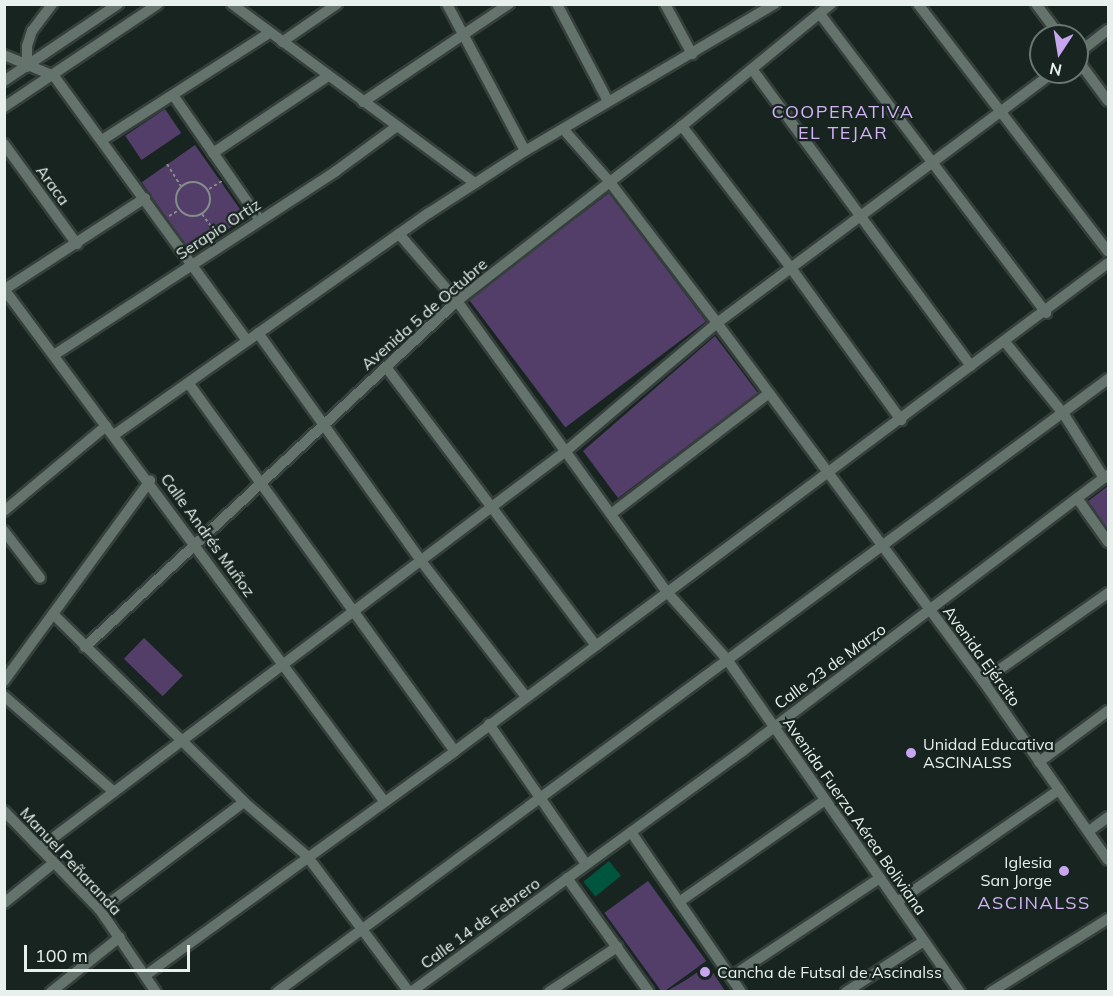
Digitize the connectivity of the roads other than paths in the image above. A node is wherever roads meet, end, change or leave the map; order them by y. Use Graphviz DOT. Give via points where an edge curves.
graph roads {
  1 [pos="52,4"];
  2 [pos="118,4"];
  3 [pos="158,4"];
  4 [pos="232,4"];
  5 [pos="337,4"];
  6 [pos="447,4"];
  7 [pos="509,4"];
  8 [pos="557,4"];
  9 [pos="665,4"];
  10 [pos="831,4"];
  11 [pos="918,4"];
  12 [pos="1036,4"];
  13 [pos="773,5"];
  14 [pos="820,14"];
  15 [pos="1051,24"];
  16 [pos="1108,30"];
  17 [pos="269,33"];
  18 [pos="464,34"];
  19 [pos="282,42"];
  20 [pos="1089,45"];
  21 [pos="692,54"];
  22 [pos="4,55"];
  23 [pos="27,66"];
  24 [pos="752,69"];
  25 [pos="1089,75"];
  26 [pos="54,76"];
  27 [pos="328,76"];
  28 [pos="4,81"];
  29 [pos="1039,84"];
  30 [pos="173,95"];
  31 [pos="608,101"];
  32 [pos="1108,101"];
  33 [pos="363,102"];
  34 [pos="4,107"];
  35 [pos="1002,113"];
  36 [pos="682,126"];
  37 [pos="396,127"];
  38 [pos="564,130"];
  39 [pos="102,140"];
  40 [pos="4,144"];
  41 [pos="525,151"];
  42 [pos="213,153"];
  43 [pos="931,165"];
  44 [pos="609,181"];
  45 [pos="475,183"];
  46 [pos="145,198"];
  47 [pos="861,216"];
  48 [pos="260,220"];
  49 [pos="399,234"];
  50 [pos="77,244"];
  51 [pos="1108,252"];
  52 [pos="1108,263"];
  53 [pos="192,264"];
  54 [pos="792,268"];
  55 [pos="5,289"];
  56 [pos="457,301"];
  57 [pos="1046,313"];
  58 [pos="717,323"];
  59 [pos="258,333"];
  60 [pos="247,341"];
  61 [pos="1005,342"];
  62 [pos="54,355"];
  63 [pos="971,366"];
  64 [pos="386,367"];
  65 [pos="1108,379"];
  66 [pos="189,384"];
  67 [pos="769,393"];
  68 [pos="1063,413"];
  69 [pos="901,420"];
  70 [pos="325,424"];
  71 [pos="106,426"];
  72 [pos="114,435"];
  73 [pos="566,451"];
  74 [pos="828,472"];
  75 [pos="1106,476"];
  76 [pos="150,481"];
  77 [pos="261,483"];
  78 [pos="1077,498"];
  79 [pos="492,507"];
  80 [pos="4,511"];
  81 [pos="610,513"];
  82 [pos="4,531"];
  83 [pos="1108,542"];
  84 [pos="196,544"];
  85 [pos="881,545"];
  86 [pos="421,561"];
  87 [pos="40,578"];
  88 [pos="666,591"];
  89 [pos="1108,593"];
  90 [pos="931,611"];
  91 [pos="352,612"];
  92 [pos="53,614"];
  93 [pos="596,646"];
  94 [pos="85,647"];
  95 [pos="726,658"];
  96 [pos="284,664"];
  97 [pos="5,678"];
  98 [pos="983,681"];
  99 [pos="4,696"];
  100 [pos="526,697"];
  101 [pos="1108,711"];
  102 [pos="489,724"];
  103 [pos="773,725"];
  104 [pos="180,742"];
  105 [pos="455,751"];
  106 [pos="1039,762"];
  107 [pos="1059,790"];
  108 [pos="114,792"];
  109 [pos="542,798"];
  110 [pos="825,800"];
  111 [pos="384,801"];
  112 [pos="244,802"];
  113 [pos="4,811"];
  114 [pos="1108,817"];
  115 [pos="631,831"];
  116 [pos="1089,831"];
  117 [pos="41,847"];
  118 [pos="307,856"];
  119 [pos="1108,860"];
  120 [pos="55,862"];
  121 [pos="586,864"];
  122 [pos="567,878"];
  123 [pos="880,878"];
  124 [pos="679,902"];
  125 [pos="897,902"];
  126 [pos="4,903"];
  127 [pos="100,910"];
  128 [pos="1108,919"];
  129 [pos="364,927"];
  130 [pos="120,937"];
  131 [pos="924,940"];
  132 [pos="617,947"];
  133 [pos="146,975"];
  134 [pos="731,977"];
  135 [pos="51,992"];
  136 [pos="156,992"];
  137 [pos="277,992"];
  138 [pos="410,992"];
  139 [pos="549,992"];
  140 [pos="649,992"];
  141 [pos="741,992"];
  142 [pos="846,992"];
  143 [pos="960,992"];
  144 [pos="991,992"];
  1 -- 23 [label="street" via="32,31"];
  2 -- 23 [label="street"];
  3 -- 26 [label="street"];
  4 -- 17 [label="street"];
  5 -- 19 [label="street"];
  6 -- 18 [label="street"];
  7 -- 18 [label="street"];
  8 -- 31 [label="street"];
  9 -- 21 [label="street"];
  10 -- 14 [label="street, Avenida 5 de Octubre"];
  11 -- 35 [label="street"];
  12 -- 15 [label="street"];
  13 -- 21 [label="street"];
  14 -- 24 [label="street, Avenida 5 de Octubre"];
  14 -- 43 [label="street"];
  16 -- 20 [label="street"];
  17 -- 19 [label="street"];
  17 -- 30 [label="street"];
  18 -- 33 [label="street"];
  18 -- 41 [label="street"];
  19 -- 27 [label="street"];
  21 -- 31 [label="street"];
  22 -- 23 [label="street"];
  23 -- 26 [label="street"];
  23 -- 28 [label="street"];
  24 -- 36 [label="street, Avenida 5 de Octubre"];
  24 -- 47 [label="street"];
  25 -- 32 [label="street"];
  26 -- 34 [label="street"];
  26 -- 39 [label="street"];
  27 -- 33 [label="street"];
  27 -- 42 [label="street"];
  29 -- 35 [label="street"];
  30 -- 39 [label="street"];
  30 -- 42 [label="street"];
  31 -- 38 [label="street"];
  33 -- 37 [label="street"];
  35 -- 43 [label="street"];
  35 -- 51 [label="street"];
  36 -- 44 [label="street, Avenida 5 de Octubre"];
  36 -- 54 [label="street"];
  37 -- 45 [label="street"];
  37 -- 48 [label="street, Serapio Ortiz"];
  38 -- 41 [label="street"];
  38 -- 44 [label="street, Avenida Ejército"];
  39 -- 46 [label="street"];
  40 -- 50 [label="street, Araca"];
  41 -- 45 [label="street"];
  42 -- 48 [label="street"];
  43 -- 47 [label="street"];
  43 -- 57 [label="street"];
  44 -- 56 [label="street, Avenida 5 de Octubre"];
  44 -- 58 [label="street, Avenida Ejército"];
  45 -- 49 [label="street"];
  46 -- 50 [label="street"];
  46 -- 53 [label="street"];
  47 -- 54 [label="street"];
  47 -- 63 [label="street"];
  48 -- 53 [label="street, Serapio Ortiz"];
  49 -- 56 [label="street, Avenida Fuerza Aérea Boliviana"];
  49 -- 59 [label="street"];
  50 -- 55 [label="street"];
  52 -- 57 [label="street"];
  53 -- 60 [label="street"];
  53 -- 62 [label="street, Serapio Ortiz"];
  54 -- 58 [label="street"];
  54 -- 69 [label="street"];
  55 -- 62 [label="street, Calle Andrés Muñoz"];
  56 -- 64 [label="street, Avenida 5 de Octubre"];
  56 -- 73 [label="street, Avenida Fuerza Aérea Boliviana"];
  57 -- 61 [label="street"];
  58 -- 67 [label="street, Avenida Ejército"];
  58 -- 73 [label="street"];
  59 -- 60 [label="street"];
  59 -- 70 [label="street"];
  60 -- 66 [label="street"];
  61 -- 63 [label="street"];
  61 -- 68 [label="street"];
  62 -- 71 [label="street, Calle Andrés Muñoz"];
  63 -- 69 [label="street"];
  64 -- 70 [label="street, Avenida 5 de Octubre"];
  64 -- 79 [label="street"];
  65 -- 68 [label="street"];
  66 -- 72 [label="street"];
  66 -- 77 [label="street"];
  67 -- 74 [label="street, Avenida Ejército"];
  67 -- 81 [label="street"];
  68 -- 75 [label="street"];
  68 -- 85 [label="street"];
  69 -- 74 [label="street"];
  70 -- 77 [label="street, Avenida 5 de Octubre"];
  70 -- 86 [label="street"];
  71 -- 72 [label="street, Calle Andrés Muñoz"];
  71 -- 80 [label="street"];
  72 -- 76 [label="street, Calle Andrés Muñoz"];
  73 -- 79 [label="street"];
  73 -- 81 [label="street, Avenida Fuerza Aérea Boliviana"];
  74 -- 85 [label="street, Avenida Ejército"];
  74 -- 88 [label="street"];
  75 -- 78 [label="street, Calle 23 de Marzo"];
  76 -- 84 [label="street, Calle Andrés Muñoz"];
  76 -- 92 [label="street"];
  77 -- 84 [label="street, Avenida 5 de Octubre"];
  77 -- 91 [label="street"];
  78 -- 83 [label="street"];
  78 -- 90 [label="street, Calle 23 de Marzo"];
  79 -- 86 [label="street"];
  79 -- 93 [label="street"];
  81 -- 88 [label="street, Avenida Fuerza Aérea Boliviana"];
  82 -- 87 [label="street"];
  84 -- 94 [label="street, Avenida 5 de Octubre"];
  84 -- 96 [label="street, Calle Andrés Muñoz"];
  85 -- 90 [label="street, Avenida Ejército"];
  85 -- 95 [label="street"];
  86 -- 91 [label="street"];
  86 -- 100 [label="street"];
  88 -- 93 [label="street"];
  88 -- 95 [label="street, Avenida Fuerza Aérea Boliviana"];
  89 -- 98 [label="street"];
  90 -- 98 [label="street, Avenida Ejército"];
  90 -- 103 [label="street, Calle 23 de Marzo"];
  91 -- 96 [label="street"];
  91 -- 105 [label="street"];
  92 -- 94 [label="street"];
  92 -- 97 [label="street"];
  93 -- 100 [label="street"];
  94 -- 104 [label="street"];
  95 -- 103 [label="street, Avenida Fuerza Aérea Boliviana"];
  95 -- 109 [label="street"];
  96 -- 104 [label="street"];
  96 -- 111 [label="street, Calle Andrés Muñoz"];
  98 -- 106 [label="street, Avenida Ejército"];
  99 -- 108 [label="street"];
  100 -- 102 [label="street"];
  101 -- 106 [label="street"];
  102 -- 105 [label="street"];
  102 -- 109 [label="street"];
  103 -- 110 [label="street, Avenida Fuerza Aérea Boliviana"];
  103 -- 115 [label="street, Calle 23 de Marzo"];
  104 -- 108 [label="street"];
  104 -- 112 [label="street"];
  105 -- 111 [label="street"];
  106 -- 107 [label="street, Avenida Ejército"];
  107 -- 116 [label="street, Avenida Ejército"];
  107 -- 125 [label="street"];
  108 -- 117 [label="street"];
  109 -- 121 [label="street"];
  109 -- 129 [label="street"];
  110 -- 123 [label="street, Avenida Fuerza Aérea Boliviana"];
  110 -- 124 [label="street"];
  111 -- 118 [label="street"];
  112 -- 118 [label="street"];
  112 -- 127 [label="street"];
  113 -- 117 [label="street, Manuel Peñaranda"];
  114 -- 116 [label="street"];
  115 -- 121 [label="street, Calle 23 de Marzo"];
  115 -- 124 [label="street"];
  116 -- 119 [label="street, Avenida Ejército"];
  117 -- 120 [label="street, Manuel Peñaranda"];
  118 -- 129 [label="street"];
  118 -- 133 [label="street"];
  120 -- 126 [label="street"];
  120 -- 127 [label="street, Manuel Peñaranda"];
  121 -- 122 [label="street, Calle 23 de Marzo"];
  122 -- 132 [label="street"];
  122 -- 138 [label="street, Calle 14 de Febrero"];
  123 -- 125 [label="street, Avenida Fuerza Aérea Boliviana"];
  123 -- 134 [label="street"];
  124 -- 134 [label="street"];
  125 -- 131 [label="street, Avenida Fuerza Aérea Boliviana"];
  127 -- 130 [label="street, Manuel Peñaranda"];
  128 -- 144 [label="street"];
  129 -- 137 [label="street"];
  129 -- 138 [label="street"];
  130 -- 133 [label="street, Manuel Peñaranda"];
  130 -- 135 [label="street"];
  131 -- 142 [label="street"];
  131 -- 143 [label="street, Avenida Fuerza Aérea Boliviana"];
  132 -- 139 [label="street"];
  132 -- 140 [label="street"];
  133 -- 136 [label="street, Manuel Peñaranda"];
  134 -- 141 [label="street"];
}
